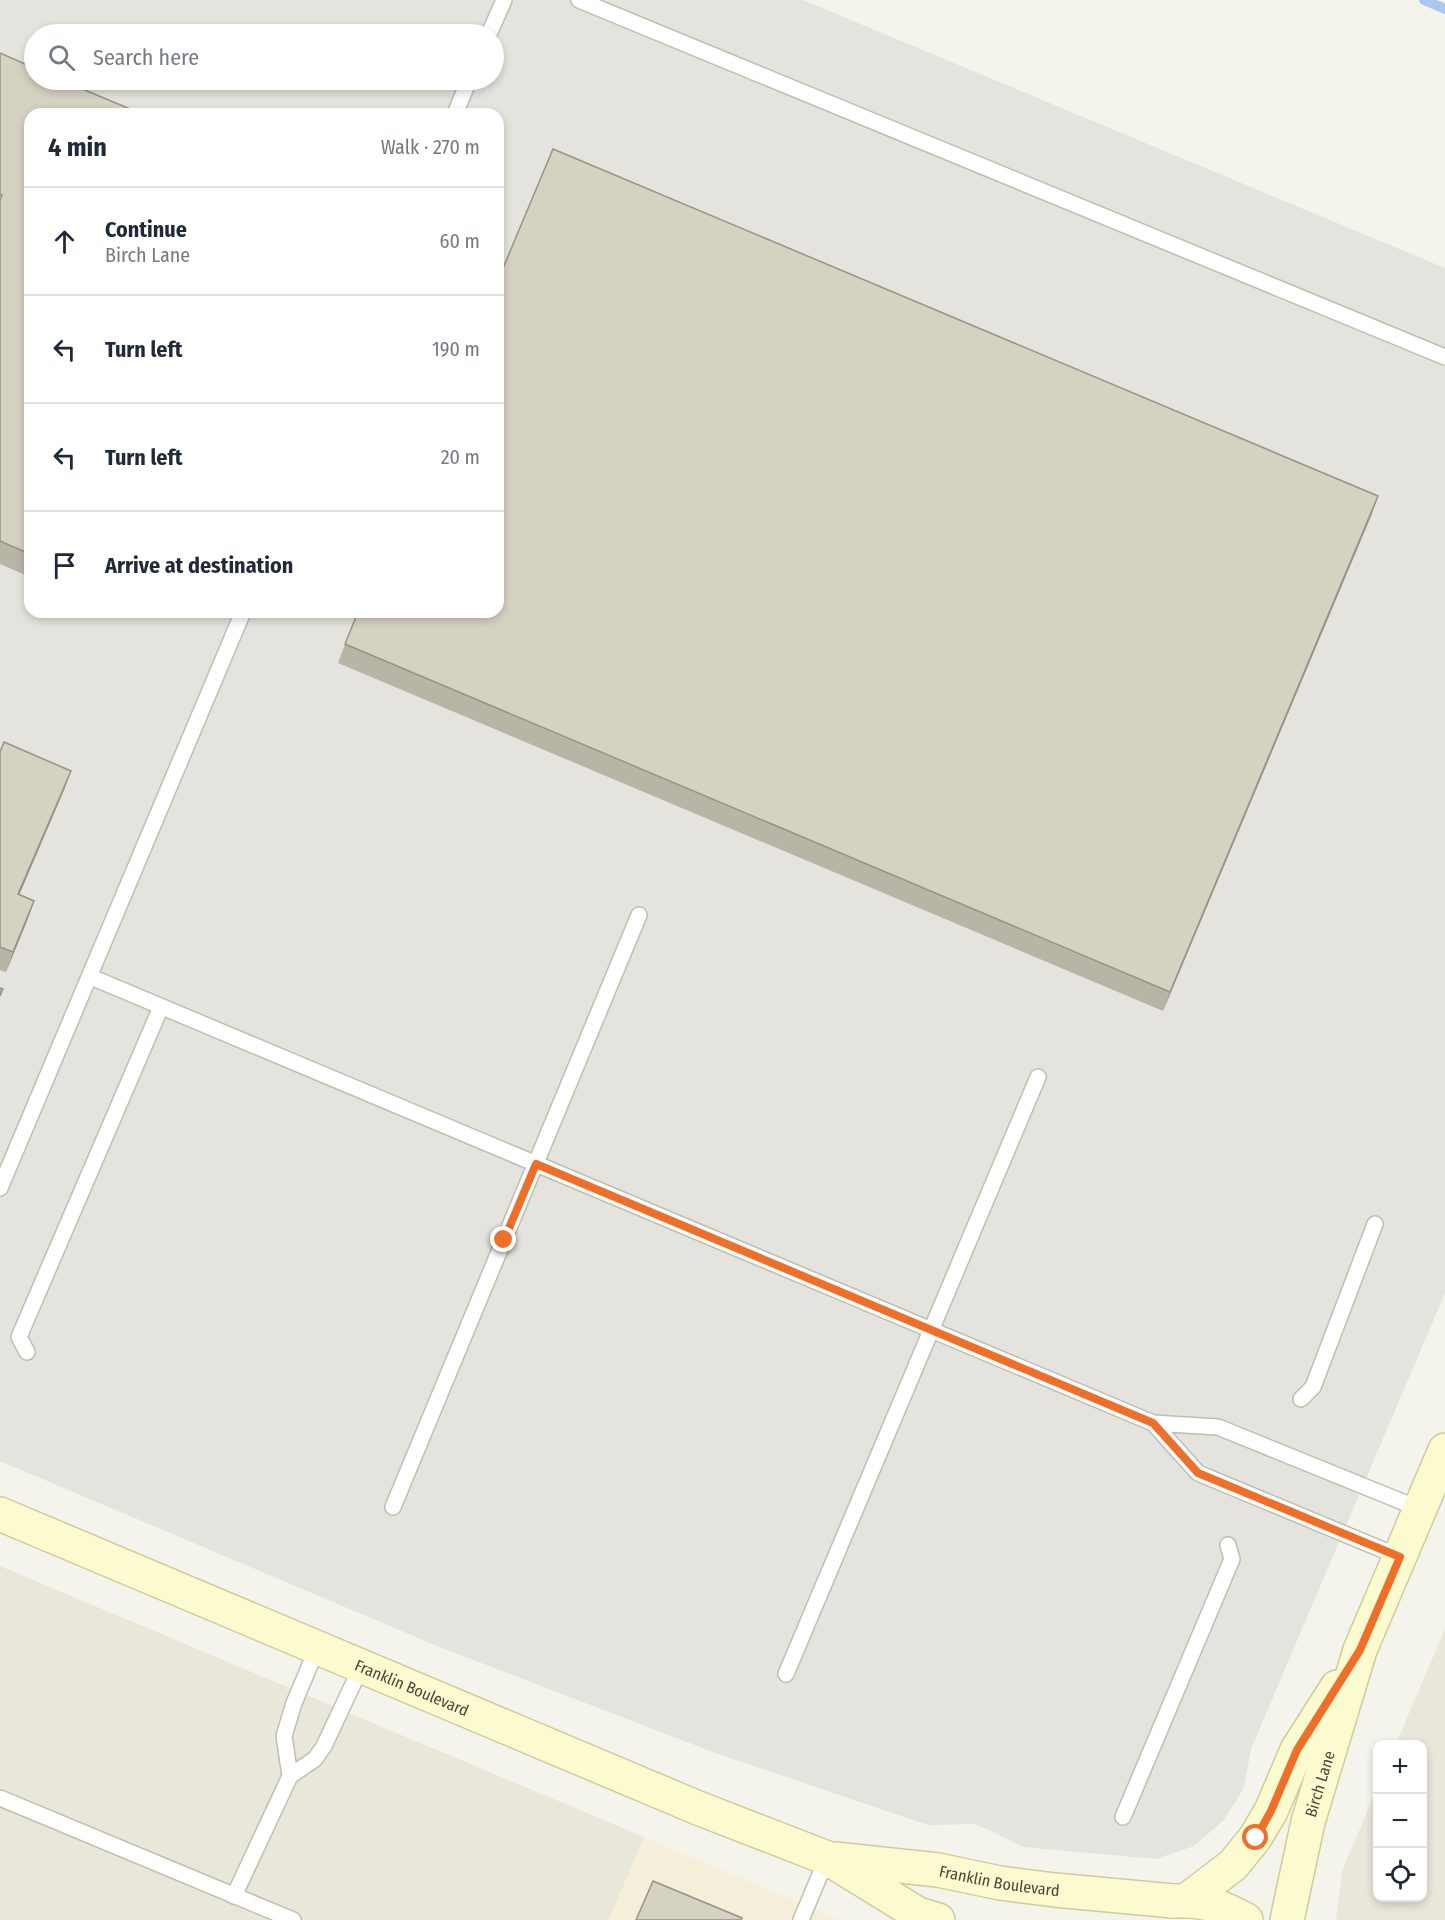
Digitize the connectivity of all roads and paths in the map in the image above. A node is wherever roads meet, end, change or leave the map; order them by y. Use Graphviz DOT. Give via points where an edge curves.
graph roads {
  1 [pos="504,0"];
  2 [pos="579,0"];
  3 [pos="493,24"];
  4 [pos="465,90"];
  5 [pos="457,108"];
  6 [pos="1445,357"];
  7 [pos="240,618"];
  8 [pos="639,915"];
  9 [pos="90,977"];
  10 [pos="161,1007"];
  11 [pos="1038,1077"];
  12 [pos="536,1164"];
  13 [pos="0,1188"];
  14 [pos="1375,1224"];
  15 [pos="931,1330"];
  16 [pos="27,1352"];
  17 [pos="1301,1399"];
  18 [pos="1153,1423"];
  19 [pos="1445,1450"];
  20 [pos="393,1507"];
  21 [pos="1420,1509"];
  22 [pos="0,1514"];
  23 [pos="1228,1545"];
  24 [pos="1400,1557"];
  25 [pos="318,1646"];
  26 [pos="1360,1650"];
  27 [pos="362,1665"];
  28 [pos="786,1674"];
  29 [pos="290,1776"];
  30 [pos="0,1798"];
  31 [pos="1123,1817"];
  32 [pos="827,1858"];
  33 [pos="234,1896"];
  34 [pos="1180,1900"];
  35 [pos="293,1920"];
  36 [pos="801,1920"];
  37 [pos="938,1920"];
  38 [pos="1129,1920"];
  39 [pos="1246,1920"];
  40 [pos="1287,1920"];
  1 -- 3 [label="lane"];
  2 -- 6 [label="lane"];
  4 -- 5 [label="lane"];
  7 -- 9 [label="lane"];
  8 -- 12 [label="lane"];
  9 -- 10 [label="lane"];
  9 -- 13 [label="lane"];
  10 -- 12 [label="lane"];
  10 -- 16 [label="lane" via="19,1337"];
  11 -- 15 [label="lane"];
  12 -- 15 [label="lane"];
  12 -- 20 [label="lane"];
  14 -- 17 [label="lane" via="1312,1387"];
  15 -- 18 [label="lane"];
  15 -- 28 [label="lane"];
  18 -- 21 [label="lane" via="1218,1427"];
  18 -- 24 [label="lane" via="1198,1473"];
  19 -- 21 [label="main road, Birch Lane"];
  21 -- 24 [label="main road, Birch Lane"];
  22 -- 25 [label="main road, Franklin Boulevard"];
  23 -- 31 [label="lane" via="1232,1559"];
  24 -- 26 [label="main road, Birch Lane"];
  25 -- 27 [label="main road, Franklin Boulevard"];
  25 -- 29 [label="lane" via="284,1736"];
  26 -- 34 [label="main road, Birch Lane" via="1297,1750 1256,1838 1233,1865"];
  26 -- 40 [label="main road, Birch Lane" via="1308,1822"];
  27 -- 29 [label="lane" via="324,1746 315,1759"];
  27 -- 32 [label="main road, Franklin Boulevard" via="698,1808"];
  29 -- 33 [label="lane"];
  30 -- 33 [label="lane"];
  32 -- 34 [label="main road, Franklin Boulevard" via="938,1870 1055,1890"];
  32 -- 36 [label="lane"];
  32 -- 37 [label="main road, Franklin Boulevard" via="918,1914"];
  33 -- 35 [label="lane"];
  34 -- 38 [label="main road" via="1146,1909"];
  34 -- 39 [label="main road, Franklin Boulevard" via="1218,1905"];
}
